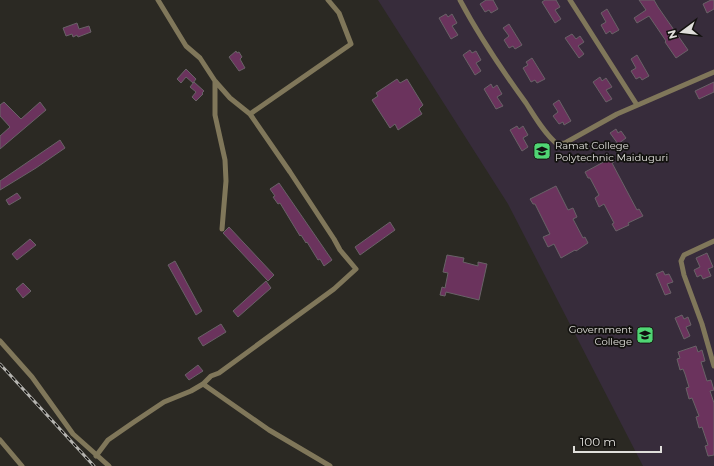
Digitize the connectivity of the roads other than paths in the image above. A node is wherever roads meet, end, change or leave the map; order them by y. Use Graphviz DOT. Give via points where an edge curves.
graph roads {
  1 [pos="158,0"];
  2 [pos="328,0"];
  3 [pos="460,0"];
  4 [pos="570,0"];
  5 [pos="714,72"];
  6 [pos="215,81"];
  7 [pos="638,105"];
  8 [pos="250,114"];
  9 [pos="222,229"];
  10 [pos="714,241"];
  11 [pos="714,339"];
  12 [pos="0,341"];
  13 [pos="708,342"];
  14 [pos="714,366"];
  15 [pos="203,384"];
  16 [pos="0,440"];
  17 [pos="96,456"];
  18 [pos="22,466"];
  19 [pos="109,466"];
  20 [pos="330,466"];
  1 -- 6 [label="street" via="186,46 200,58"];
  2 -- 8 [label="street" via="339,13 350,44"];
  3 -- 7 [label="street" via="506,74 547,133 558,144 565,143"];
  4 -- 7 [label="street"];
  5 -- 7 [label="street"];
  6 -- 8 [label="street" via="230,98"];
  6 -- 9 [label="street" via="215,115 225,160 226,181"];
  8 -- 15 [label="street" via="340,250 356,269 334,289"];
  10 -- 13 [label="street" via="684,255 681,260"];
  11 -- 13 [label="street"];
  12 -- 17 [label="street" via="32,377 73,434"];
  13 -- 14 [label="street"];
  15 -- 17 [label="street" via="164,402 108,440"];
  15 -- 20 [label="street" via="269,430"];
  16 -- 18 [label="street"];
  17 -- 19 [label="street"];
}
